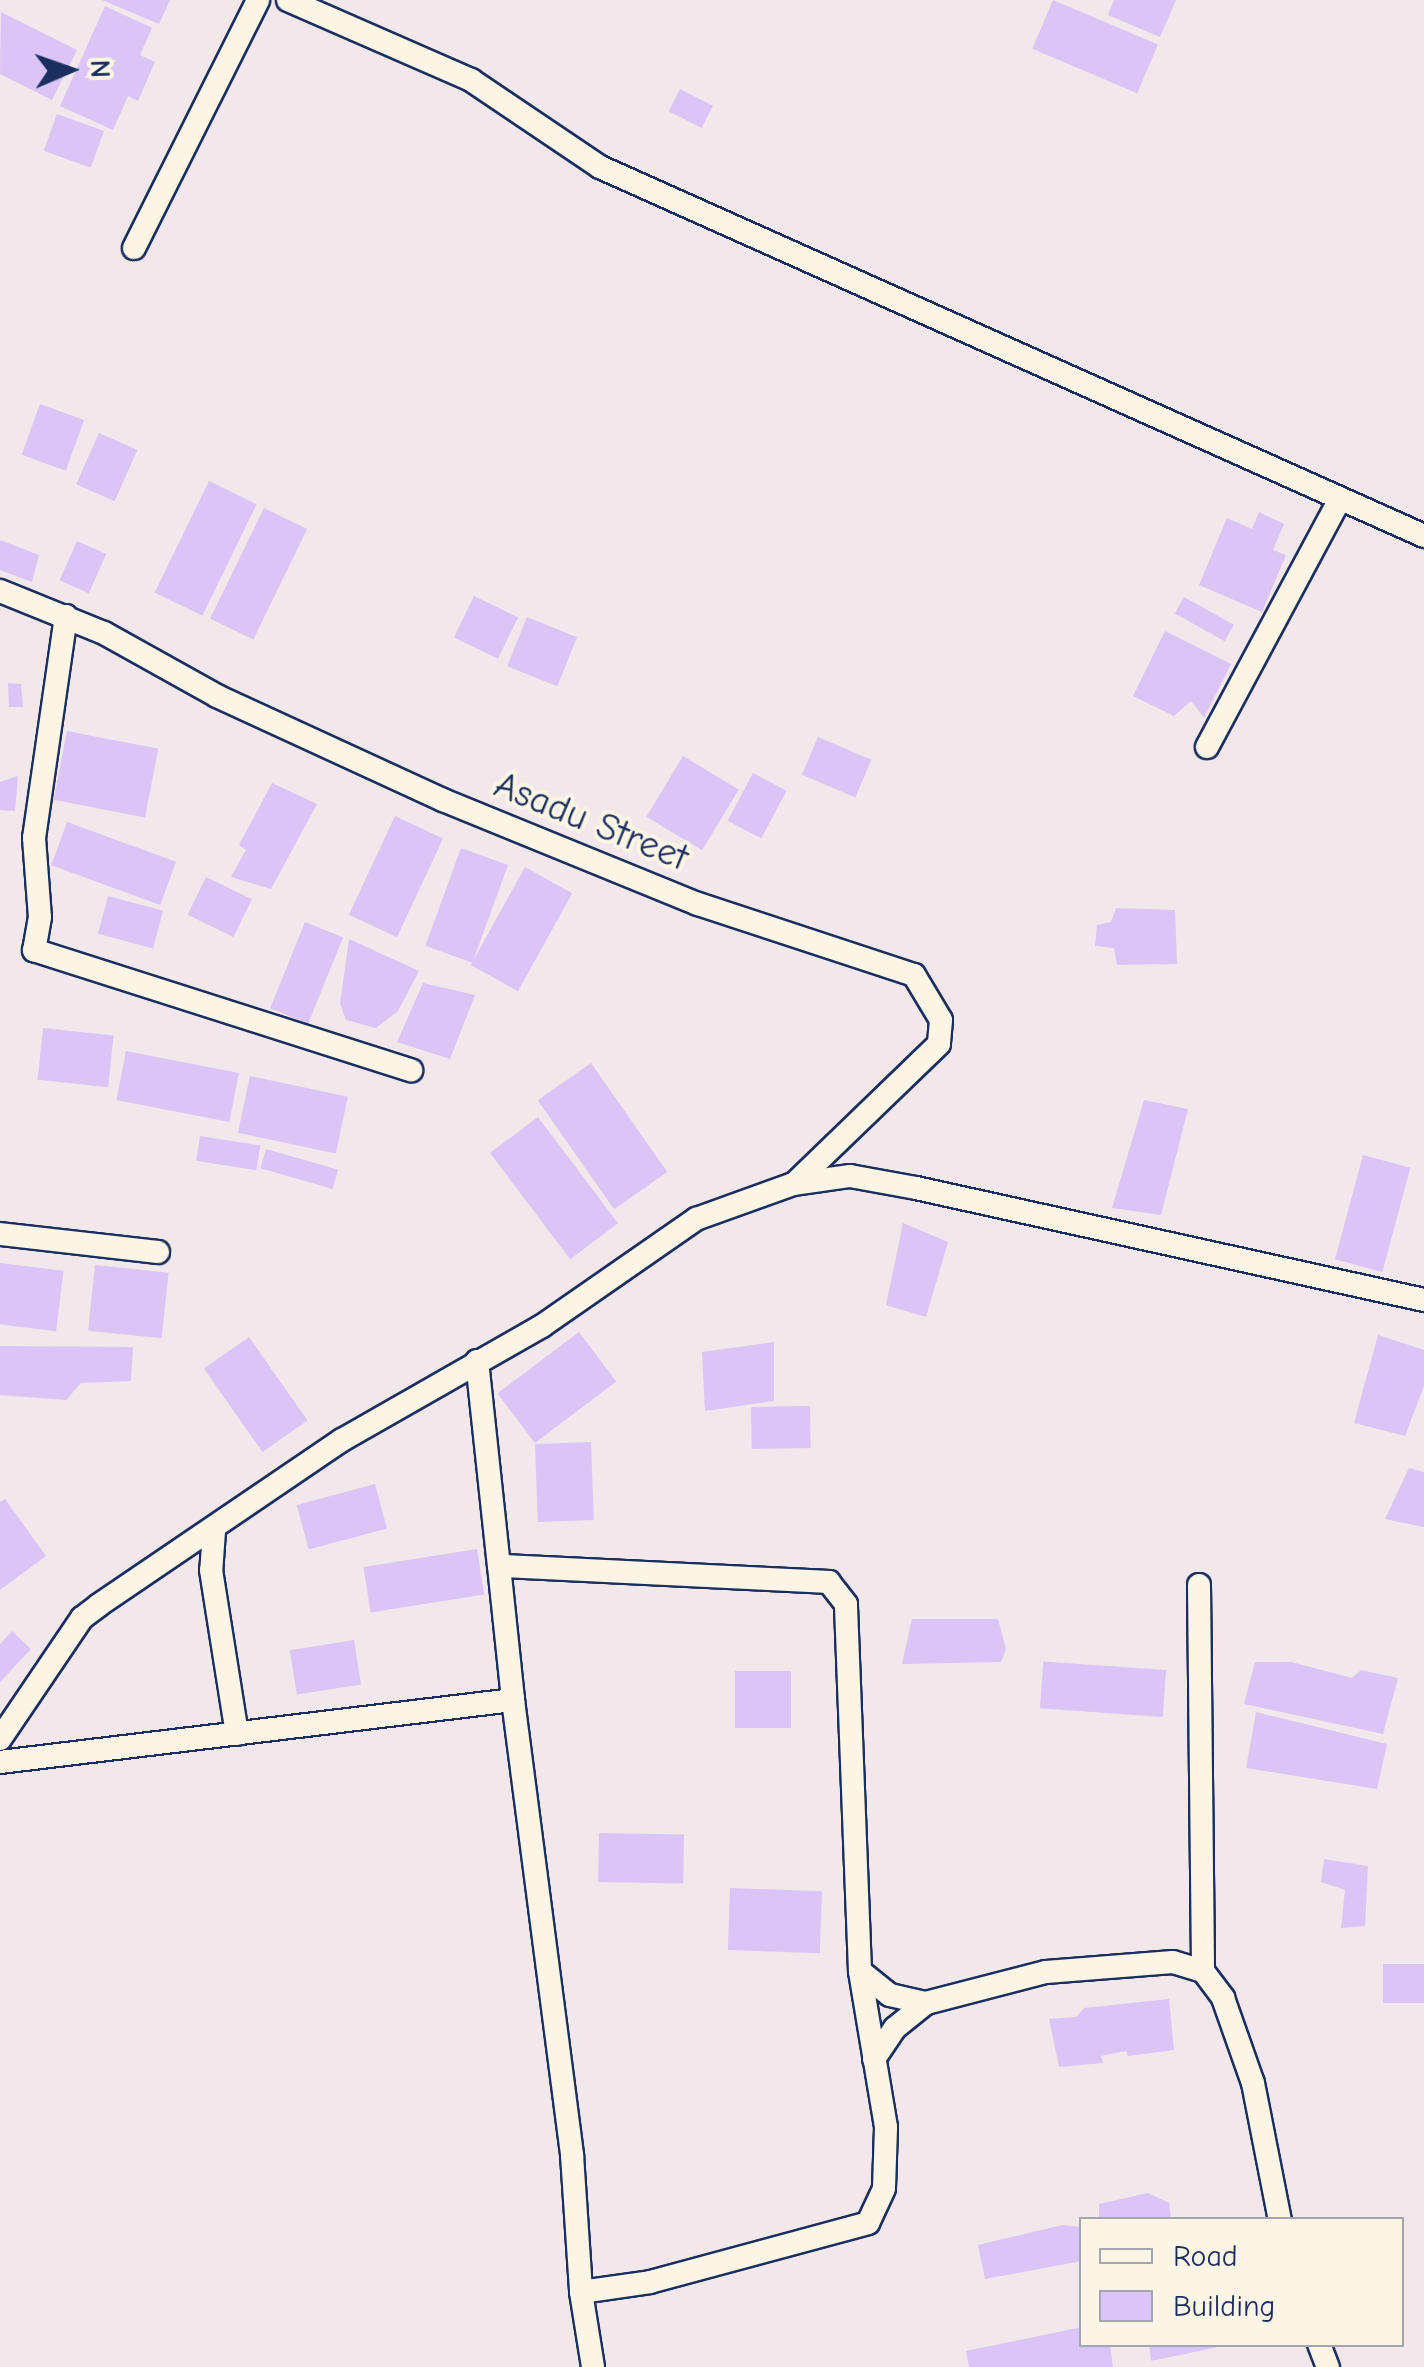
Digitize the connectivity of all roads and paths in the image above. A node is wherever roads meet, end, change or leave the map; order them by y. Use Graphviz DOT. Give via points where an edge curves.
graph roads {
  1 [pos="258,0"];
  2 [pos="288,0"];
  3 [pos="134,248"];
  4 [pos="1339,500"];
  5 [pos="1424,536"];
  6 [pos="0,591"];
  7 [pos="66,616"];
  8 [pos="1207,747"];
  9 [pos="410,1070"];
  10 [pos="793,1184"];
  11 [pos="0,1234"];
  12 [pos="158,1252"];
  13 [pos="1424,1300"];
  14 [pos="478,1361"];
  15 [pos="214,1531"];
  16 [pos="499,1566"];
  17 [pos="1199,1585"];
  18 [pos="513,1700"];
  19 [pos="238,1734"];
  20 [pos="0,1739"];
  21 [pos="0,1762"];
  22 [pos="1202,1970"];
  23 [pos="860,1972"];
  24 [pos="926,2003"];
  25 [pos="874,2060"];
  26 [pos="1279,2217"];
  27 [pos="580,2292"];
  28 [pos="593,2367"];
  1 -- 3 [label="street"];
  2 -- 4 [label="street" via="471,80 578,156"];
  4 -- 5 [label="street"];
  4 -- 8 [label="street"];
  6 -- 7 [label="street, Asadu Street"];
  7 -- 9 [label="street" via="34,838 40,917 34,950"];
  7 -- 10 [label="street, Asadu Street" via="217,696 443,800 698,904 914,975 941,1020 938,1044"];
  10 -- 13 [label="street" via="850,1176 916,1188"];
  10 -- 14 [label="street" via="696,1220 542,1326"];
  11 -- 12 [label="street"];
  14 -- 15 [label="street" via="342,1440"];
  14 -- 16 [label="street"];
  15 -- 19 [label="street" via="211,1570"];
  15 -- 20 [label="street" via="82,1618"];
  16 -- 18 [label="street"];
  16 -- 23 [label="street" via="830,1582 846,1604 850,1641"];
  17 -- 22 [label="street"];
  18 -- 19 [label="street"];
  18 -- 27 [label="street" via="572,2155"];
  19 -- 21 [label="street"];
  22 -- 24 [label="street" via="1173,1962 1046,1972"];
  22 -- 26 [label="street" via="1223,1998 1253,2083"];
  23 -- 24 [label="street" via="890,1995"];
  23 -- 25 [label="street"];
  24 -- 25 [label="street" via="895,2028"];
  25 -- 27 [label="street" via="886,2128 884,2188 868,2223 650,2282"];
  27 -- 28 [label="street"];
}
